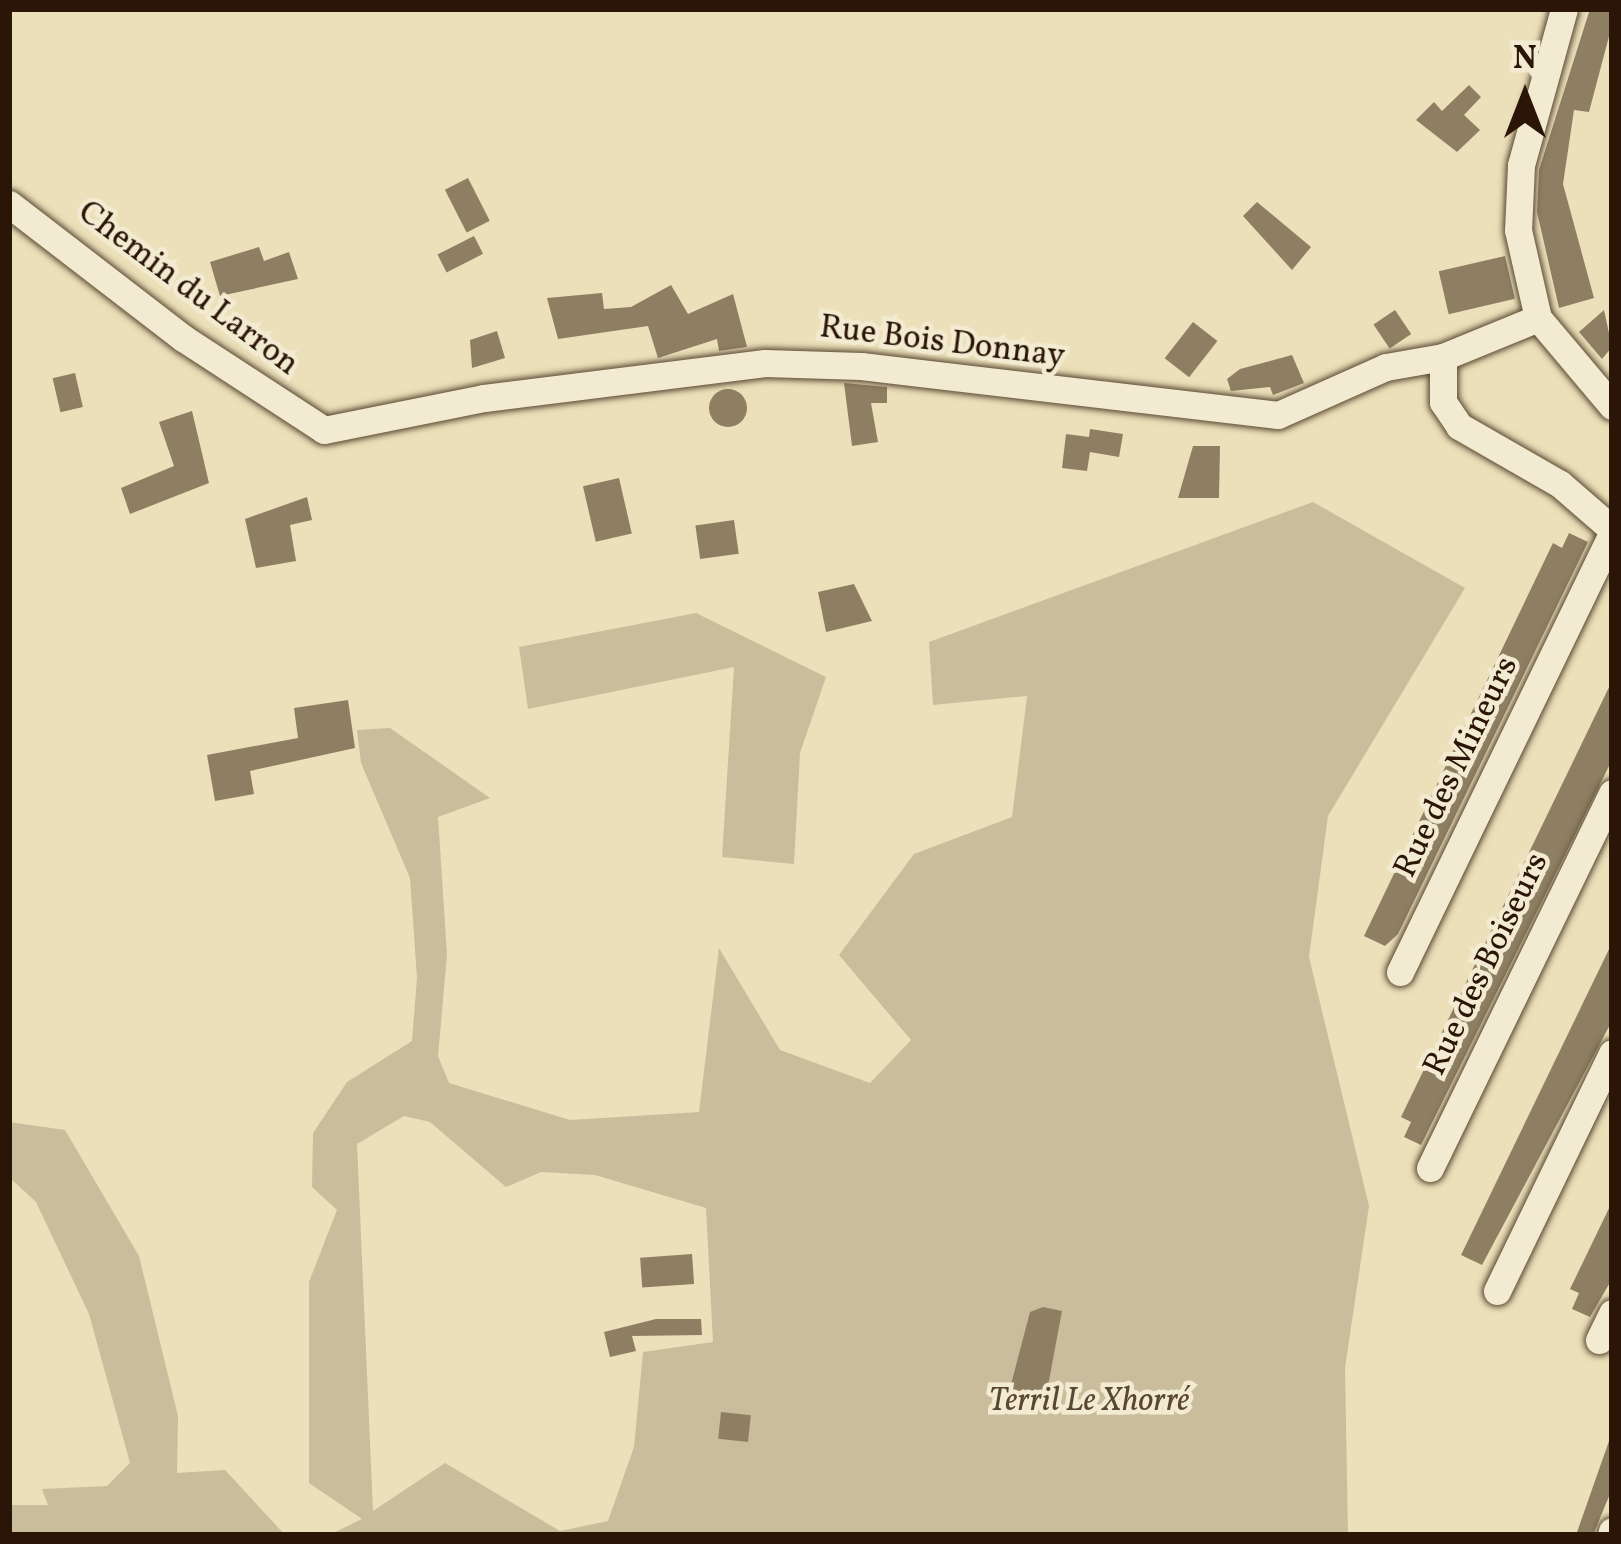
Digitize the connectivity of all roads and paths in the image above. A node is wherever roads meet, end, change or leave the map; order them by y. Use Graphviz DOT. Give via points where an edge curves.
graph roads {
  1 [pos="1564,9"];
  2 [pos="9,204"];
  3 [pos="1538,319"];
  4 [pos="1443,357"];
  5 [pos="1607,393"];
  6 [pos="324,430"];
  7 [pos="1612,531"];
  8 [pos="1612,587"];
  9 [pos="1582,595"];
  10 [pos="1612,793"];
  11 [pos="1400,972"];
  12 [pos="1612,1053"];
  13 [pos="1430,1168"];
  14 [pos="1497,1291"];
  15 [pos="1612,1313"];
  16 [pos="1599,1340"];
  1 -- 3 [label="street" via="1521,165 1518,230"];
  2 -- 6 [label="street, Chemin du Larron" via="171,330"];
  3 -- 4 [label="street, Rue Bois Donnay"];
  3 -- 5 [label="street"];
  4 -- 6 [label="street, Rue Bois Donnay" via="1386,367 1278,415 861,366 766,364 484,398"];
  4 -- 7 [label="street" via="1443,402 1460,426 1561,484"];
  7 -- 9 [label="street, Rue des Mineurs"];
  8 -- 9 [label="street"];
  9 -- 11 [label="street, Rue des Mineurs"];
  10 -- 13 [label="street, Rue des Boiseurs"];
  12 -- 14 [label="street"];
  15 -- 16 [label="street"];
}
